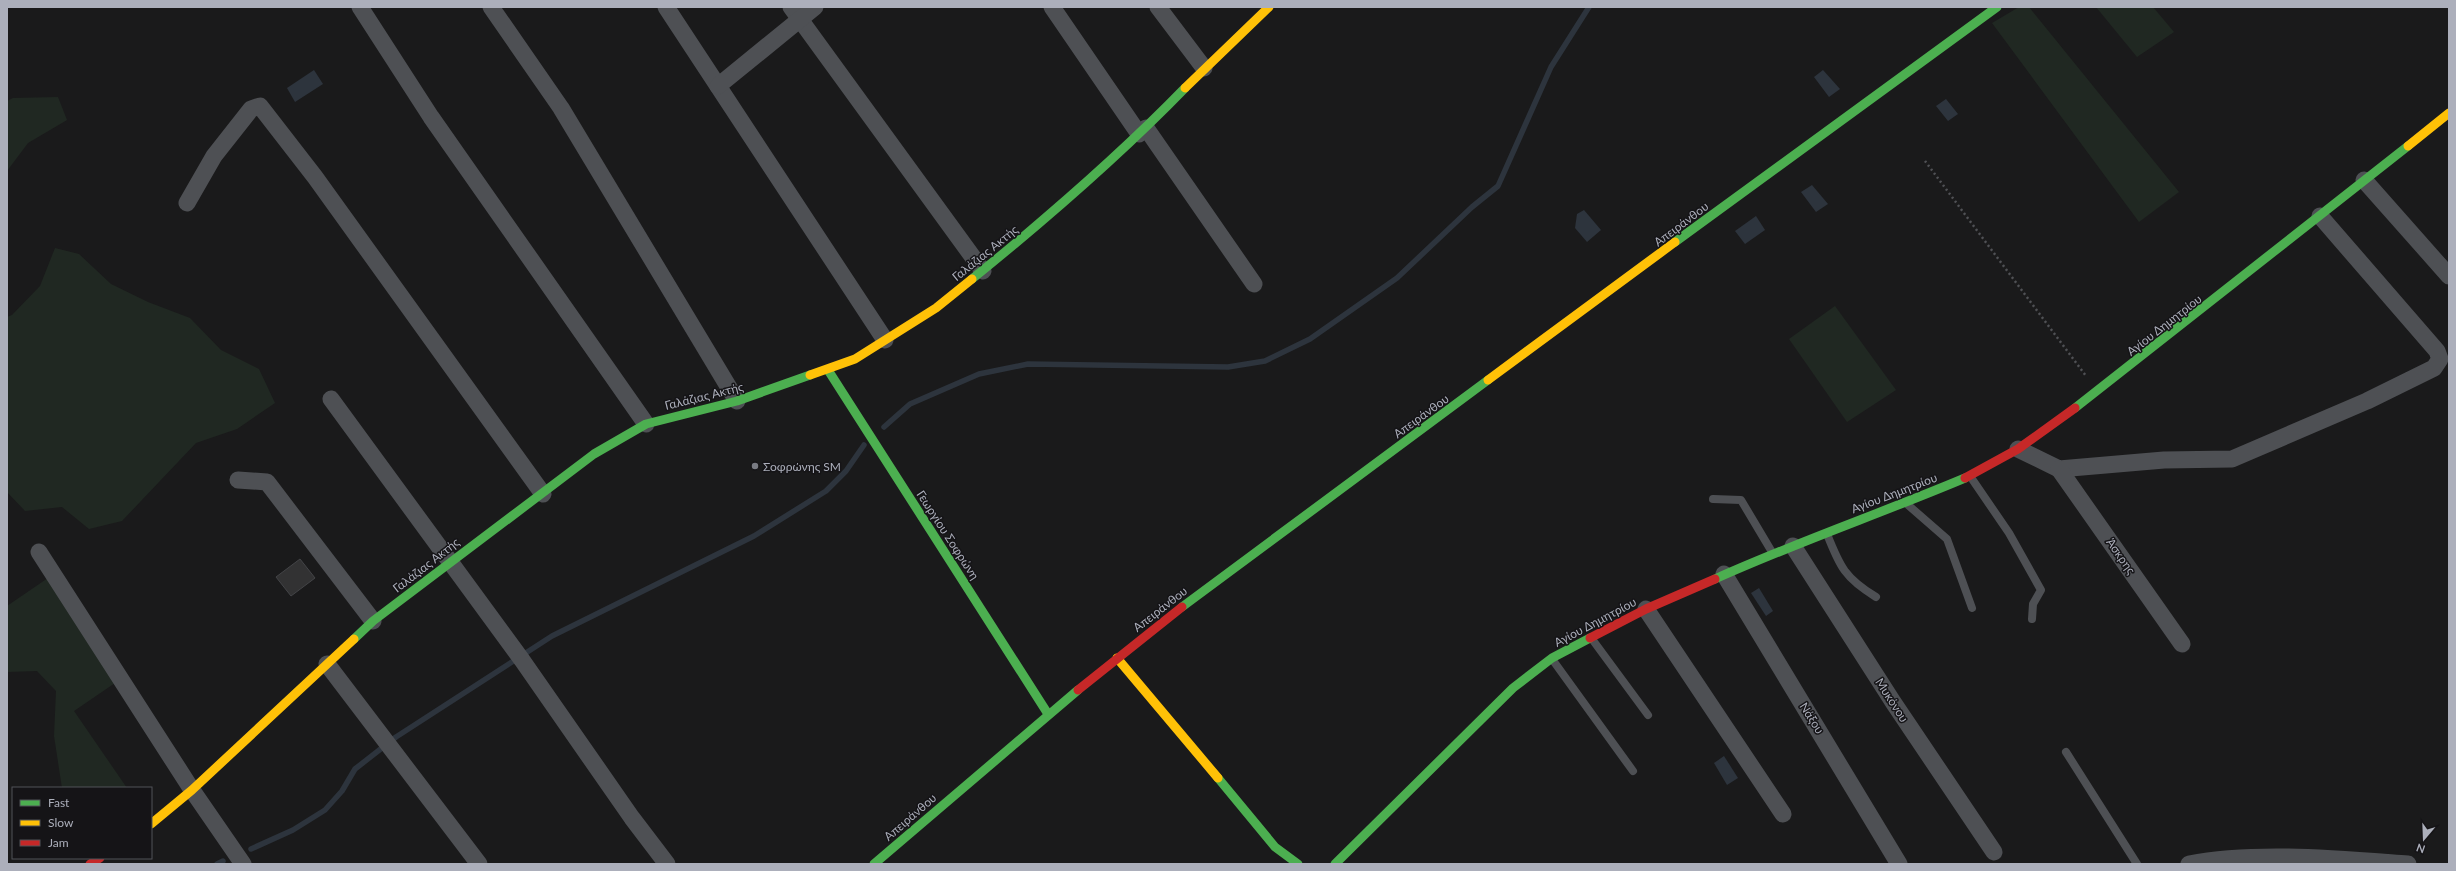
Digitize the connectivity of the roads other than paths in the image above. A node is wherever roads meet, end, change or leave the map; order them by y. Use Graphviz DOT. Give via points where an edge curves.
graph roads {
  1 [pos="360,7"];
  2 [pos="491,7"];
  3 [pos="666,7"];
  4 [pos="815,7"];
  5 [pos="1052,7"];
  6 [pos="1158,7"];
  7 [pos="1269,7"];
  8 [pos="1997,7"];
  9 [pos="796,13"];
  10 [pos="1204,68"];
  11 [pos="718,86"];
  12 [pos="2449,113"];
  13 [pos="1143,131"];
  14 [pos="2364,180"];
  15 [pos="187,203"];
  16 [pos="2320,216"];
  17 [pos="983,271"];
  18 [pos="2449,276"];
  19 [pos="1254,284"];
  20 [pos="885,340"];
  21 [pos="828,370"];
  22 [pos="331,399"];
  23 [pos="737,401"];
  24 [pos="646,424"];
  25 [pos="2018,449"];
  26 [pos="2059,469"];
  27 [pos="1970,476"];
  28 [pos="238,480"];
  29 [pos="543,494"];
  30 [pos="1714,499"];
  31 [pos="1906,503"];
  32 [pos="1826,531"];
  33 [pos="1793,546"];
  34 [pos="40,552"];
  35 [pos="1773,553"];
  36 [pos="450,561"];
  37 [pos="1724,574"];
  38 [pos="1876,597"];
  39 [pos="1972,608"];
  40 [pos="1646,609"];
  41 [pos="2032,619"];
  42 [pos="373,621"];
  43 [pos="1590,637"];
  44 [pos="2182,644"];
  45 [pos="1117,658"];
  46 [pos="1552,658"];
  47 [pos="328,664"];
  48 [pos="1048,714"];
  49 [pos="1648,714"];
  50 [pos="2066,752"];
  51 [pos="1633,771"];
  52 [pos="192,790"];
  53 [pos="1783,814"];
  54 [pos="152,823"];
  55 [pos="1994,852"];
  56 [pos="243,864"];
  57 [pos="478,864"];
  58 [pos="667,864"];
  59 [pos="874,864"];
  60 [pos="1298,864"];
  61 [pos="1335,864"];
  62 [pos="1899,864"];
  63 [pos="2137,864"];
  64 [pos="2189,864"];
  65 [pos="2408,864"];
  1 -- 24 [label="street" via="430,117"];
  2 -- 23 [label="street" via="561,108"];
  3 -- 11 [label="street"];
  4 -- 9 [label="street"];
  5 -- 13 [label="street"];
  6 -- 10 [label="street"];
  7 -- 10 [label="street, Γαλάζιας Ακτής"];
  8 -- 45 [label="street, Απειράνθου" via="1247,556"];
  9 -- 11 [label="street"];
  9 -- 17 [label="street"];
  10 -- 13 [label="street, Γαλάζιας Ακτής"];
  11 -- 20 [label="street"];
  12 -- 14 [label="street, Αγίου Δημητρίου"];
  13 -- 17 [label="street, Γαλάζιας Ακτής" via="1047,218"];
  13 -- 19 [label="street"];
  14 -- 16 [label="street, Αγίου Δημητρίου"];
  14 -- 18 [label="street"];
  15 -- 29 [label="street" via="214,156 251,109 260,106 310,171"];
  16 -- 25 [label="street, Αγίου Δημητρίου" via="2098,392"];
  16 -- 26 [label="street" via="2437,351 2440,359 2434,368 2367,401 2232,459 2164,460"];
  17 -- 20 [label="street, Γαλάζιας Ακτής" via="936,308"];
  20 -- 21 [label="street, Γαλάζιας Ακτής" via="855,359"];
  21 -- 23 [label="street, Γαλάζιας Ακτής"];
  21 -- 48 [label="street, Γεωργίου Σοφρώνη"];
  22 -- 36 [label="street"];
  23 -- 24 [label="street, Γαλάζιας Ακτής"];
  24 -- 29 [label="street, Γαλάζιας Ακτής" via="594,454"];
  25 -- 26 [label="street"];
  25 -- 27 [label="street, Αγίου Δημητρίου"];
  26 -- 44 [label="street, Άσκρης"];
  27 -- 31 [label="street, Αγίου Δημητρίου"];
  27 -- 41 [label="lane" via="2009,533 2041,590 2033,604"];
  28 -- 42 [label="street" via="267,482"];
  29 -- 36 [label="street, Γαλάζιας Ακτής"];
  30 -- 35 [label="lane" via="1741,500"];
  31 -- 32 [label="street, Αγίου Δημητρίου"];
  31 -- 39 [label="lane" via="1947,539"];
  32 -- 33 [label="street, Αγίου Δημητρίου"];
  32 -- 38 [label="lane" via="1839,566 1856,585"];
  33 -- 35 [label="street, Αγίου Δημητρίου"];
  33 -- 55 [label="street, Μυκόνου" via="1893,702"];
  34 -- 52 [label="street"];
  35 -- 37 [label="street, Αγίου Δημητρίου"];
  36 -- 42 [label="street, Γαλάζιας Ακτής"];
  36 -- 58 [label="street"];
  37 -- 40 [label="street, Αγίου Δημητρίου"];
  37 -- 62 [label="street, Νάξου"];
  40 -- 43 [label="street, Αγίου Δημητρίου"];
  40 -- 53 [label="street"];
  42 -- 47 [label="street, Γαλάζιας Ακτής"];
  43 -- 46 [label="street, Αγίου Δημητρίου"];
  43 -- 49 [label="lane"];
  45 -- 48 [label="street, Απειράνθου"];
  45 -- 60 [label="street" via="1275,847"];
  46 -- 51 [label="lane"];
  46 -- 61 [label="street, Αγίου Δημητρίου" via="1513,688"];
  47 -- 52 [label="street, Γαλάζιας Ακτής"];
  47 -- 57 [label="street"];
  48 -- 59 [label="street, Απειράνθου"];
  50 -- 63 [label="lane"];
  52 -- 54 [label="street, Γαλάζιας Ακτής"];
  52 -- 56 [label="street"];
  64 -- 65 [label="street" via="2221,858 2346,859"];
}
